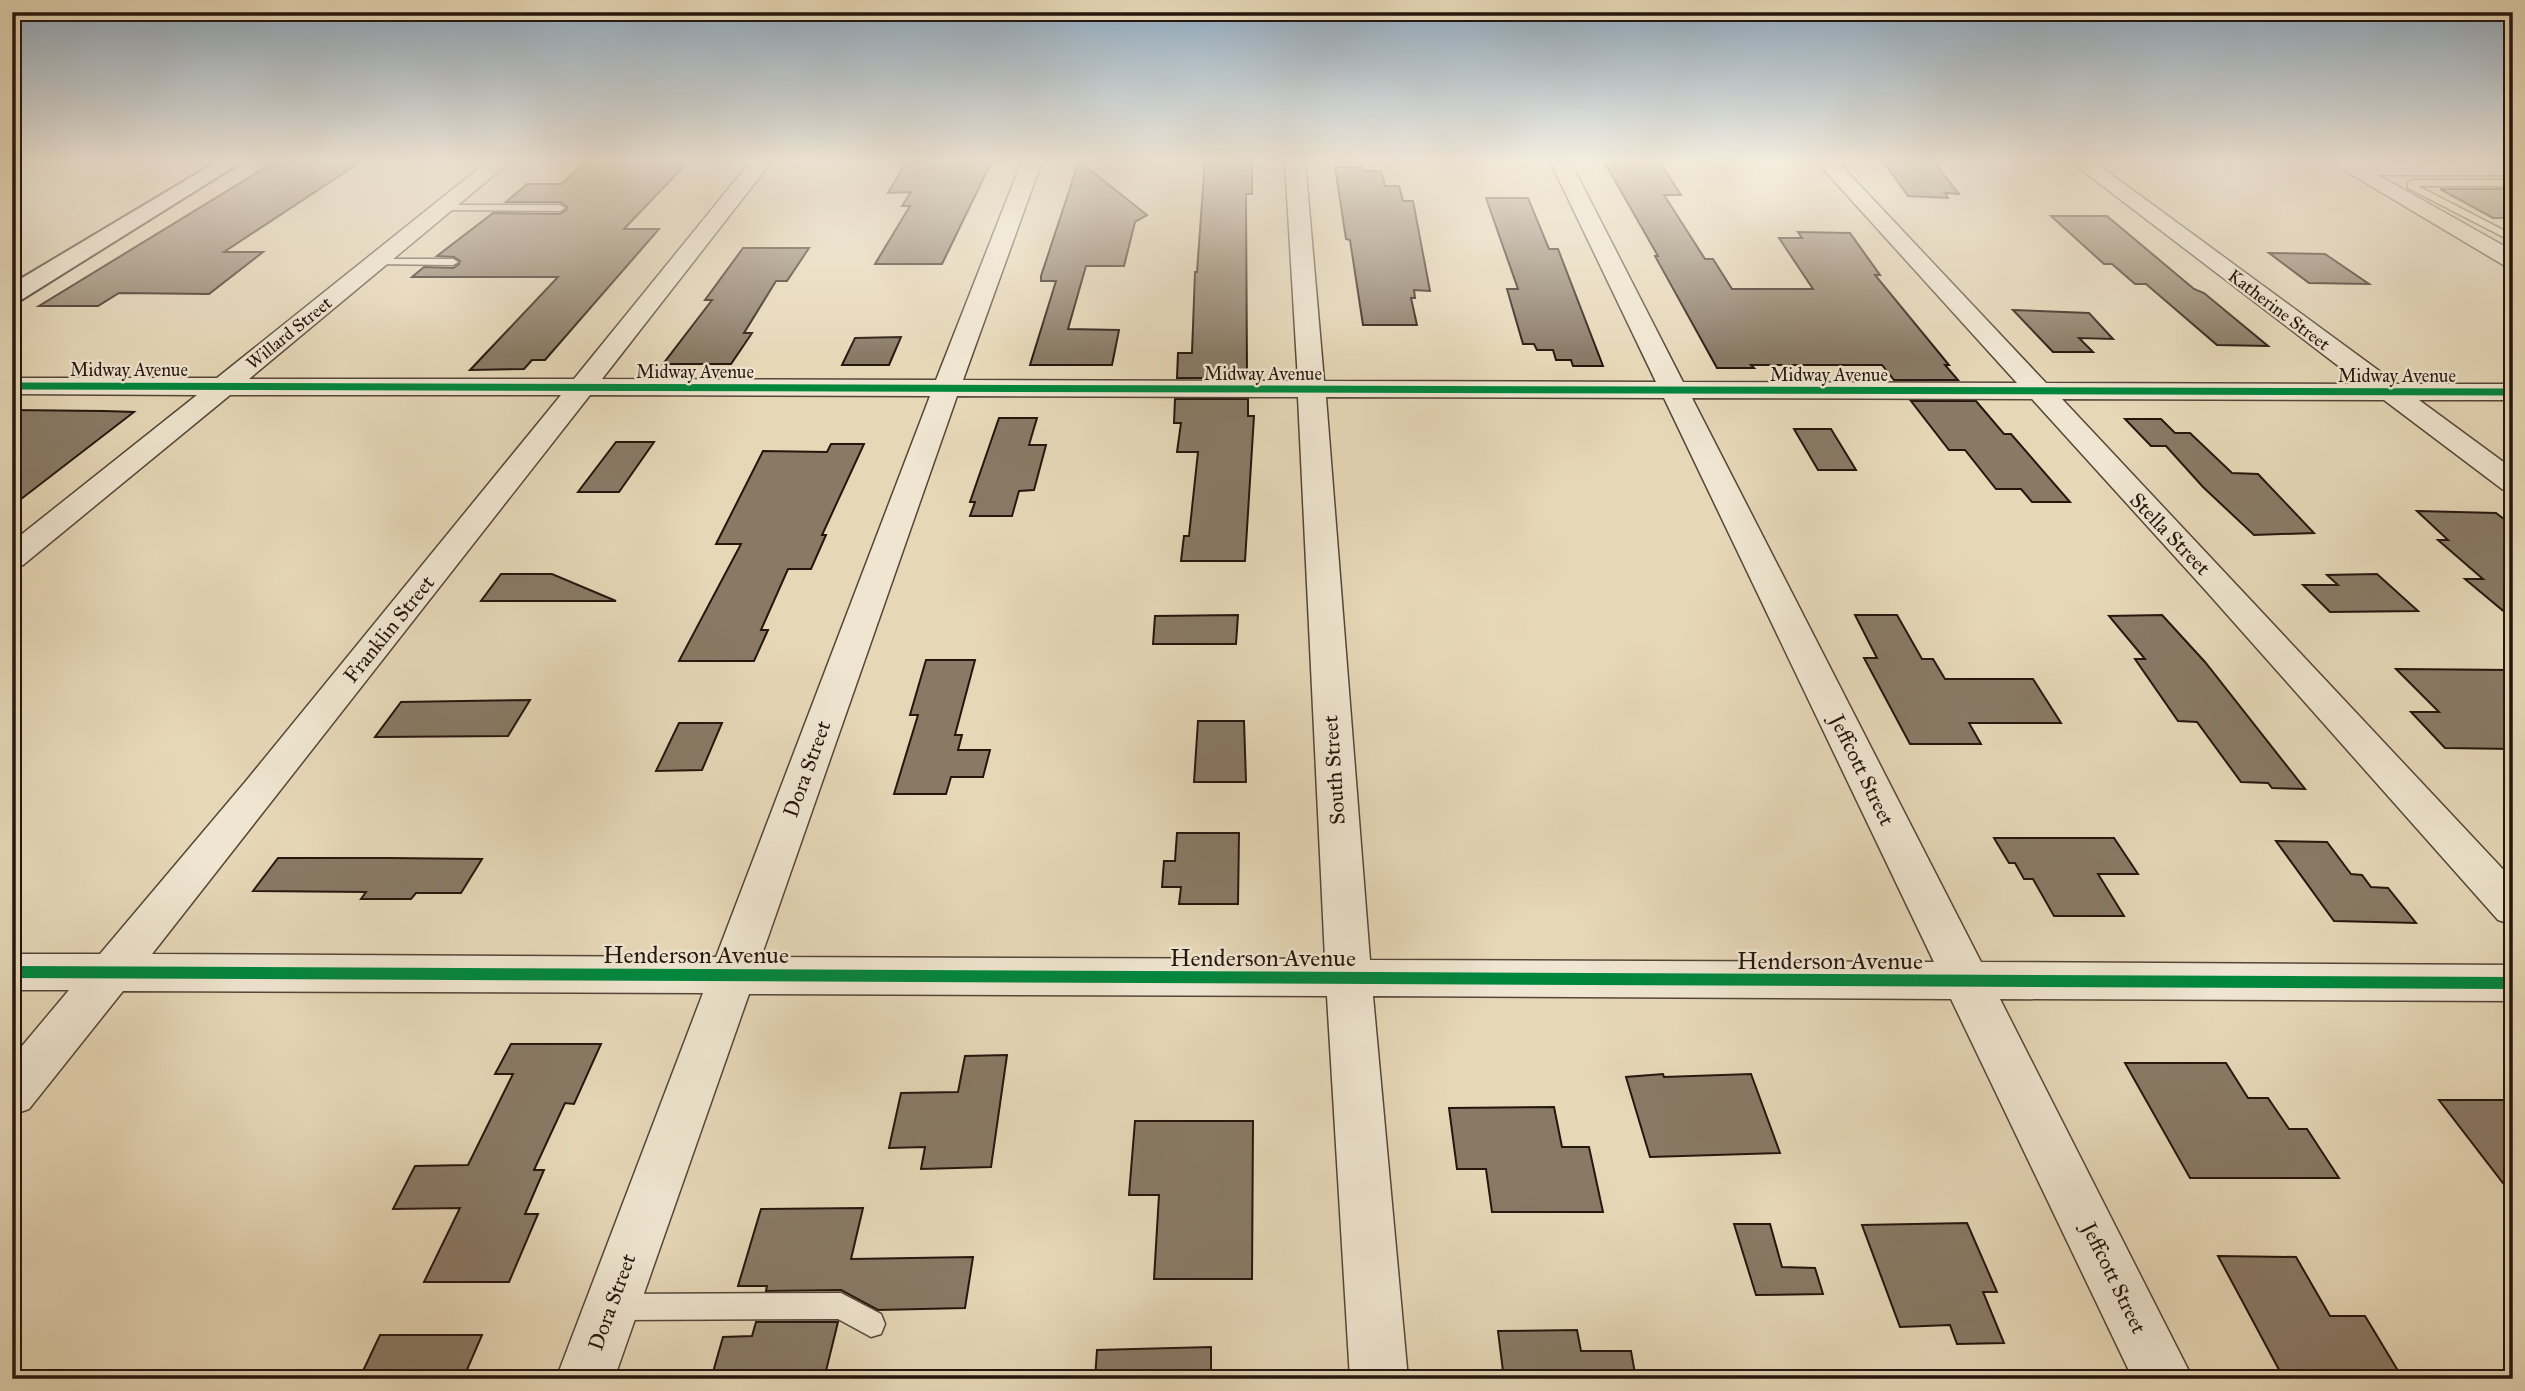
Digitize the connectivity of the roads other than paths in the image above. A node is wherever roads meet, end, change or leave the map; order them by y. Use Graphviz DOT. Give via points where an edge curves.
graph roads {
  1 [pos="126,226"];
  2 [pos="421,226"];
  3 [pos="710,226"];
  4 [pos="1008,226"];
  5 [pos="1300,226"];
  6 [pos="1592,226"];
  7 [pos="1886,226"];
  8 [pos="2167,226"];
  9 [pos="2452,226"];
  10 [pos="2488,226"];
  11 [pos="2513,239"];
  12 [pos="2513,247"];
  13 [pos="2490,248"];
  14 [pos="2513,261"];
  15 [pos="377,262"];
  16 [pos="453,262"];
  17 [pos="12,295"];
  18 [pos="12,386"];
  19 [pos="224,386"];
  20 [pos="581,388"];
  21 [pos="946,389"];
  22 [pos="1312,390"];
  23 [pos="2037,390"];
  24 [pos="1672,391"];
  25 [pos="2389,391"];
  26 [pos="2513,392"];
  27 [pos="2513,483"];
  28 [pos="12,558"];
  29 [pos="2513,908"];
  30 [pos="12,972"];
  31 [pos="110,973"];
  32 [pos="731,975"];
  33 [pos="1350,977"];
  34 [pos="1966,981"];
  35 [pos="2513,983"];
  36 [pos="12,1094"];
  37 [pos="611,1307"];
  38 [pos="871,1324"];
  39 [pos="585,1379"];
  40 [pos="1379,1379"];
  41 [pos="2164,1379"];
  1 -- 17 [label="street"];
  2 -- 15 [label="street, Willard Street"];
  3 -- 20 [label="street, Franklin Street"];
  4 -- 21 [label="street, Dora Street"];
  5 -- 22 [label="street, South Street"];
  6 -- 24 [label="street, Jeffcott Street"];
  7 -- 23 [label="street, Stella Street"];
  8 -- 25 [label="street, Katherine Street"];
  9 -- 13 [label="street"];
  10 -- 11 [label="lane"];
  12 -- 13 [label="lane"];
  13 -- 14 [label="street"];
  15 -- 16 [label="lane"];
  15 -- 19 [label="street, Willard Street"];
  18 -- 19 [label="street, Midway Avenue"];
  19 -- 20 [label="street, Midway Avenue"];
  19 -- 28 [label="street, Willard Street"];
  20 -- 21 [label="street, Midway Avenue"];
  20 -- 31 [label="street, Franklin Street"];
  21 -- 22 [label="street, Midway Avenue"];
  21 -- 32 [label="street, Dora Street"];
  22 -- 24 [label="street, Midway Avenue"];
  22 -- 33 [label="street, South Street"];
  23 -- 24 [label="street, Midway Avenue"];
  23 -- 25 [label="street, Midway Avenue"];
  23 -- 29 [label="street, Stella Street"];
  24 -- 34 [label="street, Jeffcott Street"];
  25 -- 26 [label="street, Midway Avenue"];
  25 -- 27 [label="street, Katherine Street"];
  30 -- 31 [label="street, Henderson Avenue"];
  31 -- 32 [label="street, Henderson Avenue"];
  31 -- 36 [label="street, Franklin Street"];
  32 -- 33 [label="street, Henderson Avenue"];
  32 -- 37 [label="street, Dora Street"];
  33 -- 34 [label="street, Henderson Avenue"];
  33 -- 40 [label="street, South Street"];
  34 -- 35 [label="street, Henderson Avenue"];
  34 -- 41 [label="street, Jeffcott Street"];
  37 -- 38 [label="lane" via="841,1306"];
  37 -- 39 [label="street, Dora Street"];
}
